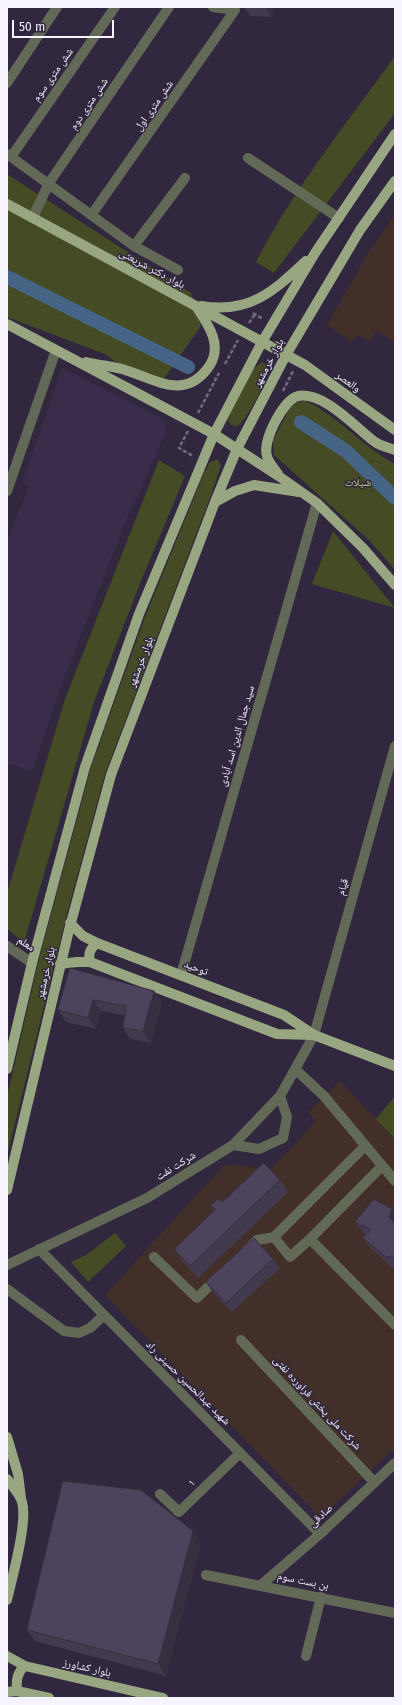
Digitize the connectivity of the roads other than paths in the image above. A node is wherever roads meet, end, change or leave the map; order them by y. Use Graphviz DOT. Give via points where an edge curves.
graph roads {
  1 [pos="57,7"];
  2 [pos="115,7"];
  3 [pos="169,7"];
  4 [pos="213,7"];
  5 [pos="7,82"];
  6 [pos="395,134"];
  7 [pos="9,156"];
  8 [pos="248,158"];
  9 [pos="185,178"];
  10 [pos="395,181"];
  11 [pos="49,183"];
  12 [pos="7,204"];
  13 [pos="92,214"];
  14 [pos="33,217"];
  15 [pos="339,218"];
  16 [pos="134,246"];
  17 [pos="315,253"];
  18 [pos="178,270"];
  19 [pos="195,305"];
  20 [pos="7,324"];
  21 [pos="262,342"];
  22 [pos="56,350"];
  23 [pos="286,355"];
  24 [pos="74,360"];
  25 [pos="395,430"];
  26 [pos="214,434"];
  27 [pos="237,449"];
  28 [pos="395,450"];
  29 [pos="280,477"];
  30 [pos="7,491"];
  31 [pos="301,492"];
  32 [pos="215,502"];
  33 [pos="317,503"];
  34 [pos="395,585"];
  35 [pos="395,746"];
  36 [pos="70,923"];
  37 [pos="97,943"];
  38 [pos="7,946"];
  39 [pos="90,962"];
  40 [pos="32,963"];
  41 [pos="60,964"];
  42 [pos="181,975"];
  43 [pos="314,1035"];
  44 [pos="395,1066"];
  45 [pos="7,1069"];
  46 [pos="295,1069"];
  47 [pos="280,1096"];
  48 [pos="233,1145"];
  49 [pos="365,1146"];
  50 [pos="382,1166"];
  51 [pos="395,1181"];
  52 [pos="7,1190"];
  53 [pos="274,1237"];
  54 [pos="310,1239"];
  55 [pos="39,1250"];
  56 [pos="241,1256"];
  57 [pos="154,1257"];
  58 [pos="7,1265"];
  59 [pos="224,1272"];
  60 [pos="7,1289"];
  61 [pos="104,1315"];
  62 [pos="395,1325"];
  63 [pos="241,1340"];
  64 [pos="7,1437"];
  65 [pos="240,1453"];
  66 [pos="395,1463"];
  67 [pos="7,1479"];
  68 [pos="374,1482"];
  69 [pos="160,1494"];
  70 [pos="22,1502"];
  71 [pos="320,1534"];
  72 [pos="206,1574"];
  73 [pos="261,1585"];
  74 [pos="320,1597"];
  75 [pos="7,1600"];
  76 [pos="395,1613"];
  77 [pos="7,1656"];
  78 [pos="306,1656"];
  79 [pos="24,1666"];
  80 [pos="12,1691"];
  81 [pos="49,1698"];
  82 [pos="163,1698"];
  1 -- 5 [label="street"];
  2 -- 7 [label="street, شش متری سوم"];
  3 -- 11 [label="street, شش متری دوم"];
  4 -- 13 [label="street, شش متری اول" via="235,10"];
  6 -- 15 [label="main road, بلوار خرمشهر"];
  7 -- 11 [label="street"];
  8 -- 15 [label="street"];
  9 -- 16 [label="street"];
  10 -- 23 [label="main road, بلوار خرمشهر" via="360,230"];
  11 -- 13 [label="street"];
  11 -- 14 [label="street, شش متری دوم"];
  12 -- 14 [label="main road, بلوار دکتر شریعتی"];
  13 -- 16 [label="street"];
  14 -- 19 [label="main road, بلوار دکتر شریعتی"];
  15 -- 17 [label="main road, بلوار خرمشهر"];
  16 -- 18 [label="street"];
  17 -- 19 [label="main road" via="270,292 240,306 220,308"];
  17 -- 21 [label="main road, بلوار خرمشهر"];
  19 -- 21 [label="main road, بلوار دکتر شریعتی"];
  19 -- 24 [label="main road" via="211,330 215,349 204,373 194,382 181,386 168,385 122,369"];
  20 -- 22 [label="main road"];
  21 -- 23 [label="main road, بلوار دکتر شریعتی"];
  21 -- 26 [label="main road, بلوار خرمشهر"];
  22 -- 24 [label="main road"];
  22 -- 30 [label="street"];
  23 -- 25 [label="main road, والعصر" via="305,365"];
  23 -- 27 [label="main road, بلوار خرمشهر"];
  24 -- 26 [label="main road"];
  26 -- 27 [label="main road"];
  26 -- 40 [label="main road, بلوار خرمشهر" via="139,614 84,767"];
  27 -- 29 [label="main road"];
  27 -- 32 [label="main road, بلوار خرمشهر"];
  28 -- 29 [label="main road" via="377,443 330,406 314,397 298,396 290,400 281,412 267,441 266,456"];
  29 -- 31 [label="main road"];
  31 -- 32 [label="main road" via="254,486 235,491"];
  31 -- 33 [label="main road"];
  32 -- 36 [label="main road, بلوار خرمشهر" via="111,775"];
  33 -- 34 [label="main road" via="363,548"];
  33 -- 42 [label="street, سید جمال الدین اسد آبادی"];
  35 -- 43 [label="street, قیام"];
  36 -- 37 [label="main road, توحید" via="83,936"];
  36 -- 41 [label="main road, بلوار خرمشهر"];
  37 -- 39 [label="main road" via="91,948"];
  37 -- 42 [label="main road, توحید"];
  38 -- 40 [label="street, معلم"];
  39 -- 41 [label="main road, توحید"];
  39 -- 43 [label="main road, توحید" via="277,1034"];
  40 -- 45 [label="main road, بلوار خرمشهر"];
  41 -- 52 [label="main road, بلوار خرمشهر"];
  42 -- 43 [label="main road, توحید" via="284,1015"];
  43 -- 44 [label="main road, توحید"];
  43 -- 46 [label="street, شرکت نفت"];
  46 -- 47 [label="street, شرکت نفت"];
  46 -- 49 [label="street" via="324,1096"];
  47 -- 48 [label="street, شرکت نفت"];
  47 -- 48 [label="street" via="287,1117 283,1138 259,1149"];
  48 -- 55 [label="street, شرکت نفت" via="147,1198"];
  49 -- 50 [label="street"];
  49 -- 53 [label="street"];
  50 -- 51 [label="street"];
  50 -- 54 [label="street"];
  53 -- 54 [label="street" via="290,1258"];
  53 -- 56 [label="street" via="257,1240"];
  54 -- 62 [label="street"];
  55 -- 58 [label="street, شرکت نفت"];
  55 -- 61 [label="street, شهید عبدالحسین حسینی راد"];
  57 -- 59 [label="street" via="197,1298"];
  60 -- 61 [label="street" via="64,1331 79,1333 90,1328"];
  61 -- 65 [label="street, شهید عبدالحسین حسینی راد"];
  63 -- 68 [label="street, شرکت ملی پخش فراورده نفتی"];
  64 -- 70 [label="main road" via="18,1474"];
  65 -- 69 [label="street, ۱" via="179,1512"];
  65 -- 71 [label="street, شهید عبدالحسین حسینی راد"];
  66 -- 68 [label="street, صادقی"];
  67 -- 70 [label="main road"];
  68 -- 71 [label="street, صادقی"];
  70 -- 75 [label="main road" via="23,1517 17,1557"];
  71 -- 73 [label="street, صادقی"];
  72 -- 73 [label="street, بن بست سوم"];
  73 -- 74 [label="street, بن بست سوم"];
  74 -- 76 [label="street, بن بست سوم"];
  74 -- 78 [label="street"];
  77 -- 79 [label="main road, بلوار کشاورز"];
  79 -- 80 [label="main road" via="18,1673"];
  79 -- 82 [label="main road, بلوار کشاورز"];
  80 -- 81 [label="main road"];
}
